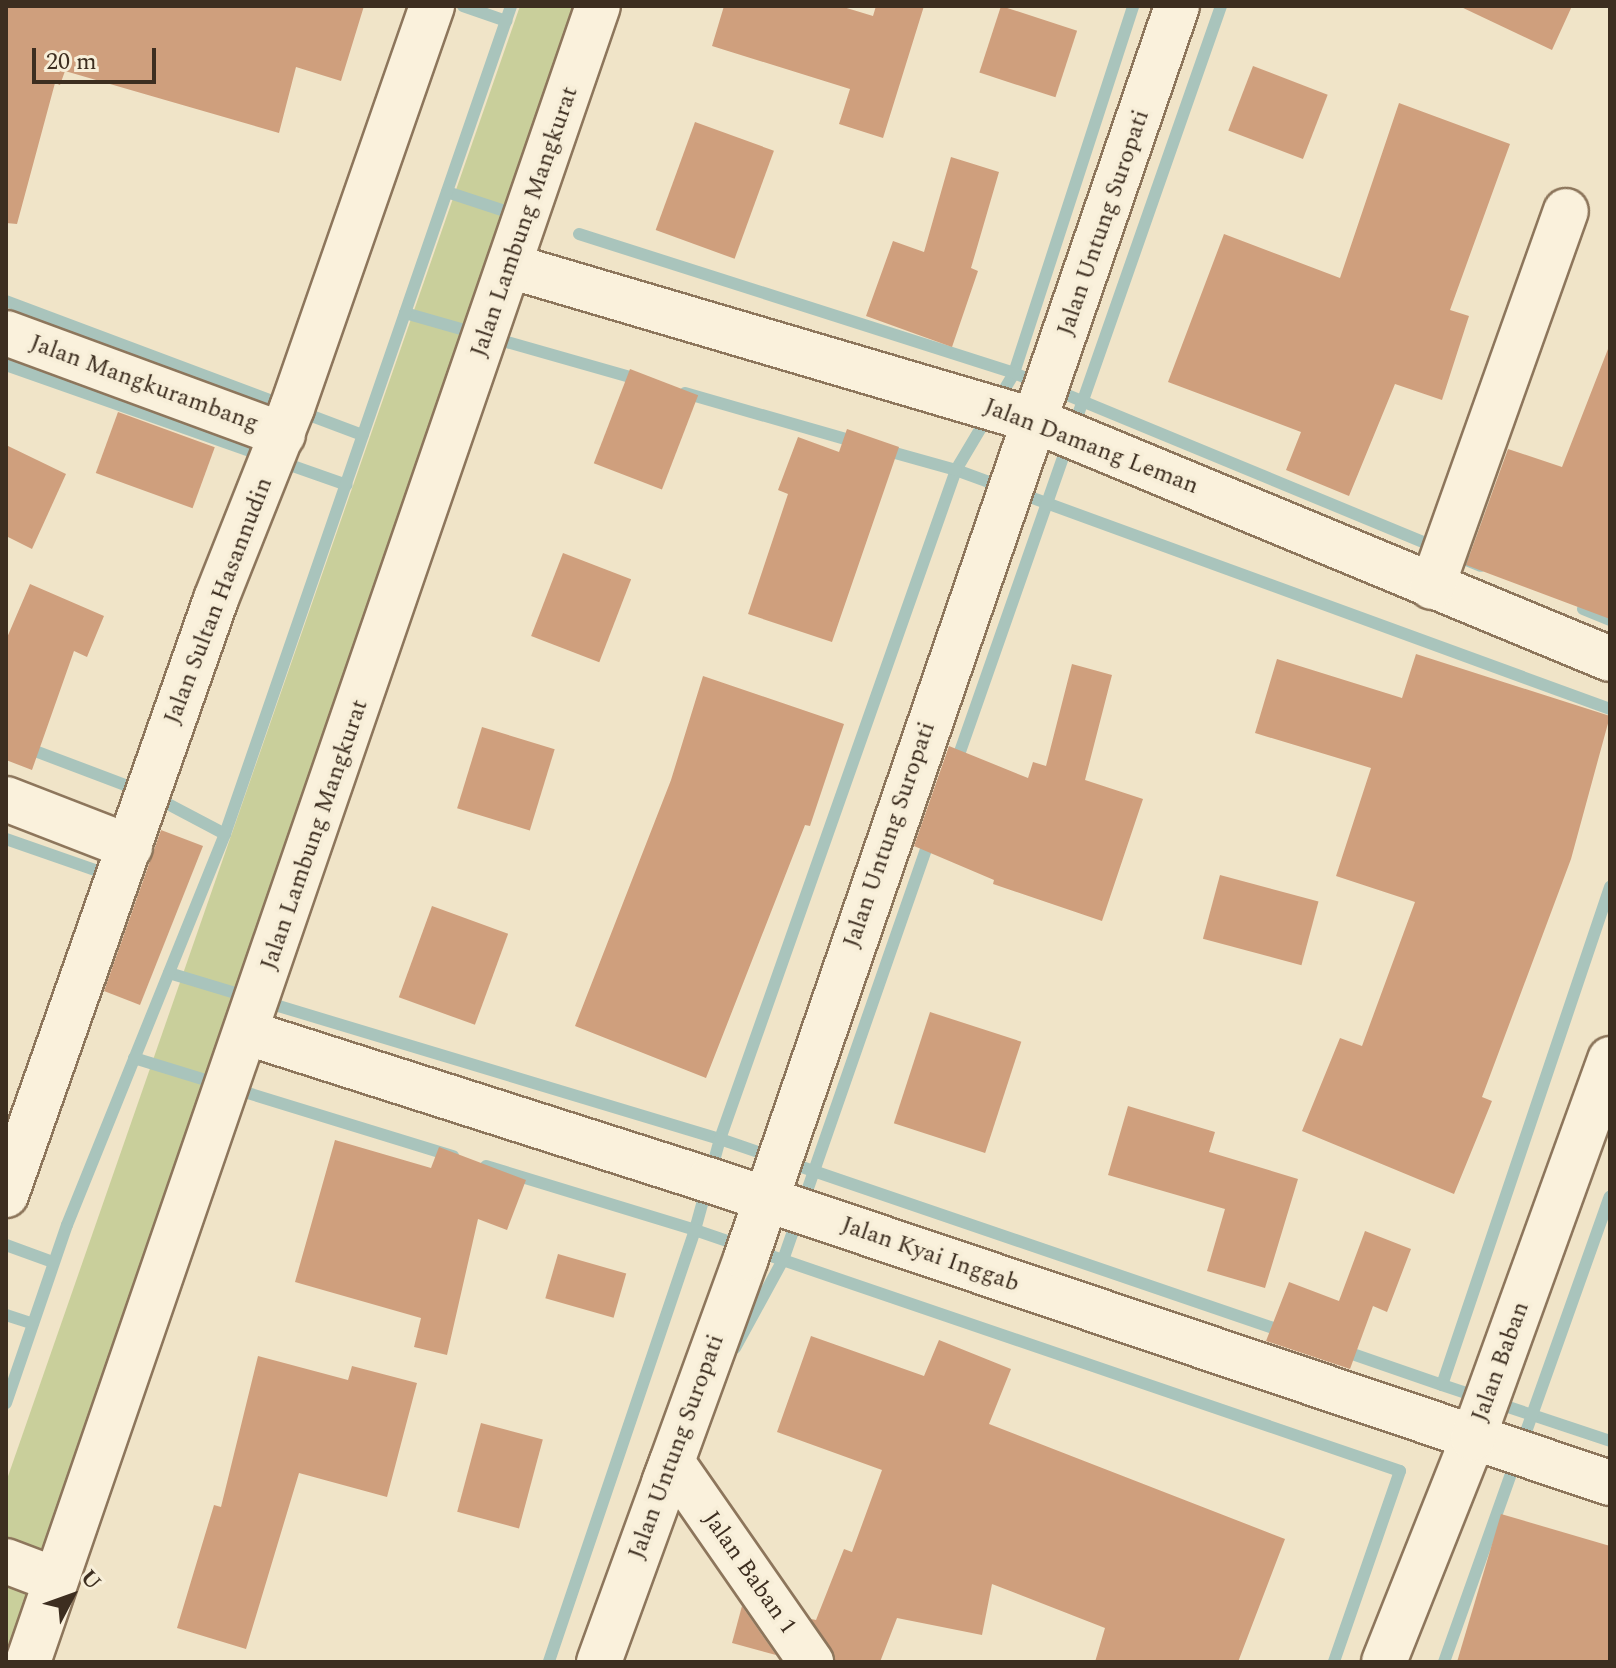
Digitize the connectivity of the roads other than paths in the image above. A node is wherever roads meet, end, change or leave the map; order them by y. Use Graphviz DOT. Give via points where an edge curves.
graph roads {
  1 [pos="432,6"];
  2 [pos="598,6"];
  3 [pos="1177,6"];
  4 [pos="1566,211"];
  5 [pos="510,266"];
  6 [pos="6,333"];
  7 [pos="1036,421"];
  8 [pos="283,435"];
  9 [pos="1432,587"];
  10 [pos="1610,659"];
  11 [pos="6,799"];
  12 [pos="130,847"];
  13 [pos="248,1033"];
  14 [pos="1610,1059"];
  15 [pos="6,1195"];
  16 [pos="764,1199"];
  17 [pos="1473,1438"];
  18 [pos="672,1462"];
  19 [pos="1610,1483"];
  20 [pos="10,1563"];
  21 [pos="56,1580"];
  22 [pos="28,1662"];
  23 [pos="599,1662"];
  24 [pos="811,1662"];
  25 [pos="1384,1662"];
  1 -- 8 [label="street, Jalan Sultan Hasannudin"];
  2 -- 5 [label="street, Jalan Lambung Mangkurat"];
  3 -- 7 [label="street, Jalan Untung Suropati"];
  4 -- 9 [label="street"];
  5 -- 7 [label="street, Jalan Damang Leman"];
  5 -- 13 [label="street, Jalan Lambung Mangkurat"];
  6 -- 8 [label="street, Jalan Mangkurambang"];
  7 -- 9 [label="street, Jalan Damang Leman"];
  7 -- 16 [label="street, Jalan Untung Suropati"];
  8 -- 12 [label="street, Jalan Sultan Hasannudin" via="216,599"];
  9 -- 10 [label="street, Jalan Damang Leman"];
  11 -- 12 [label="street"];
  12 -- 15 [label="street, Jalan Sultan Hasannudin"];
  13 -- 16 [label="street, Jalan Kyai Inggab"];
  13 -- 21 [label="street, Jalan Lambung Mangkurat"];
  14 -- 17 [label="street, Jalan Baban"];
  16 -- 17 [label="street, Jalan Kyai Inggab"];
  16 -- 18 [label="street, Jalan Untung Suropati"];
  17 -- 19 [label="street, Jalan Kyai Inggab"];
  17 -- 25 [label="street, Jalan Baban"];
  18 -- 23 [label="street"];
  18 -- 24 [label="street, Jalan Baban 1"];
  20 -- 21 [label="street"];
  21 -- 22 [label="street, Jalan Lambung Mangkurat"];
}
